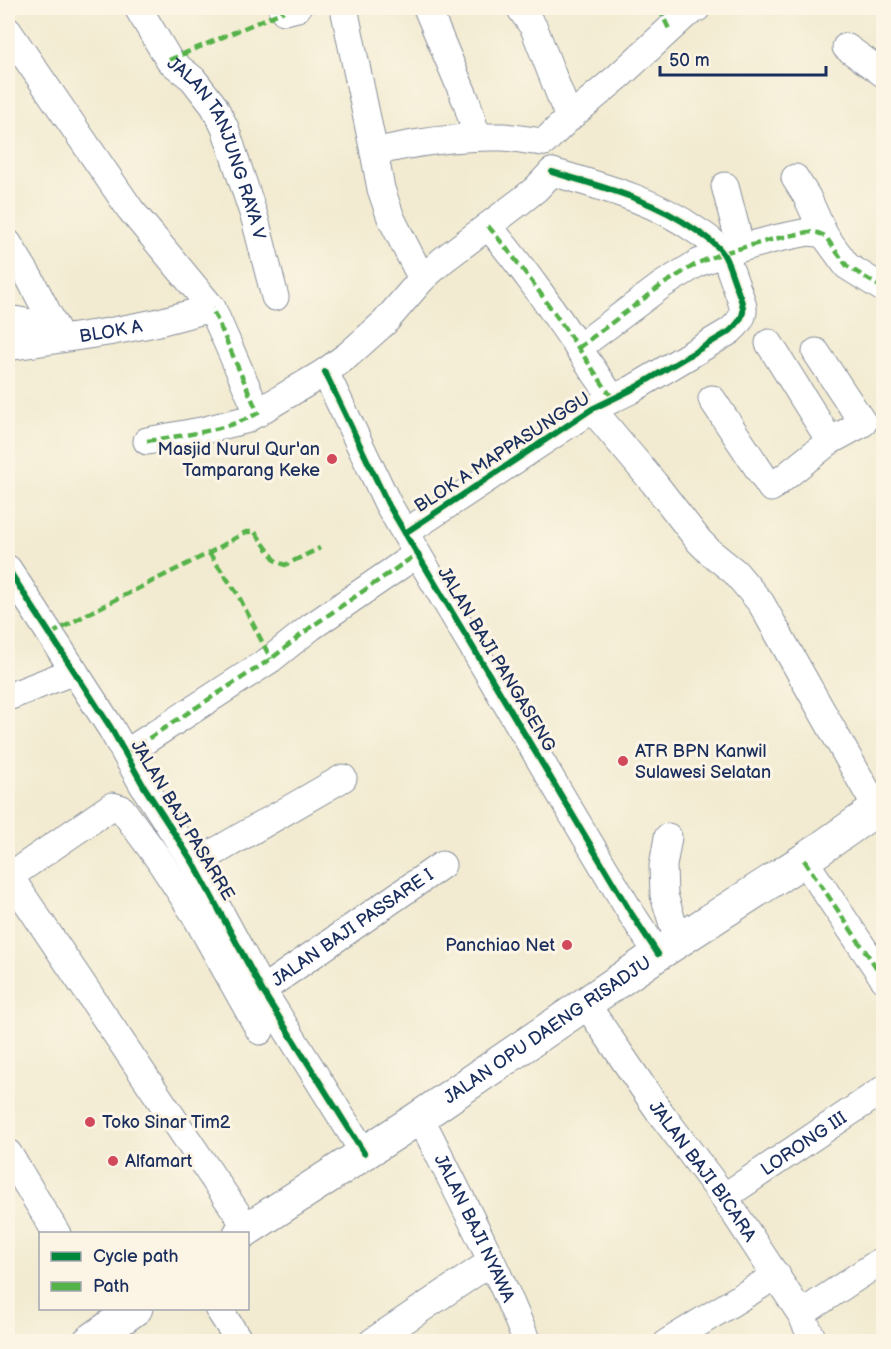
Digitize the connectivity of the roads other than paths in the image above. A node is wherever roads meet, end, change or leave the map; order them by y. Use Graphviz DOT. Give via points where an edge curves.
graph roads {
  1 [pos="138,8"];
  2 [pos="344,8"];
  3 [pos="427,8"];
  4 [pos="520,8"];
  5 [pos="697,8"];
  6 [pos="664,18"];
  7 [pos="8,31"];
  8 [pos="846,47"];
  9 [pos="884,74"];
  10 [pos="569,118"];
  11 [pos="477,137"];
  12 [pos="544,142"];
  13 [pos="374,152"];
  14 [pos="552,172"];
  15 [pos="795,178"];
  16 [pos="725,186"];
  17 [pos="488,226"];
  18 [pos="825,236"];
  19 [pos="8,243"];
  20 [pos="732,251"];
  21 [pos="422,279"];
  22 [pos="884,289"];
  23 [pos="275,297"];
  24 [pos="212,308"];
  25 [pos="8,319"];
  26 [pos="58,332"];
  27 [pos="769,343"];
  28 [pos="8,347"];
  29 [pos="578,348"];
  30 [pos="816,352"];
  31 [pos="325,372"];
  32 [pos="712,399"];
  33 [pos="603,404"];
  34 [pos="258,413"];
  35 [pos="873,426"];
  36 [pos="147,441"];
  37 [pos="830,441"];
  38 [pos="411,543"];
  39 [pos="8,569"];
  40 [pos="74,671"];
  41 [pos="8,698"];
  42 [pos="126,753"];
  43 [pos="343,778"];
  44 [pos="880,807"];
  45 [pos="668,837"];
  46 [pos="804,860"];
  47 [pos="194,864"];
  48 [pos="441,865"];
  49 [pos="8,875"];
  50 [pos="668,948"];
  51 [pos="884,979"];
  52 [pos="262,990"];
  53 [pos="586,1004"];
  54 [pos="260,1031"];
  55 [pos="884,1089"];
  56 [pos="420,1117"];
  57 [pos="364,1153"];
  58 [pos="8,1154"];
  59 [pos="724,1197"];
  60 [pos="243,1231"];
  61 [pos="56,1232"];
  62 [pos="884,1259"];
  63 [pos="491,1262"];
  64 [pos="777,1275"];
  65 [pos="219,1310"];
  66 [pos="801,1314"];
  67 [pos="240,1341"];
  68 [pos="372,1341"];
  69 [pos="527,1341"];
  70 [pos="668,1341"];
  71 [pos="814,1341"];
  1 -- 23 [label="street, JALAN TANJUNG RAYA V" via="170,60 193,80 214,106 225,128"];
  2 -- 13 [label="street"];
  3 -- 11 [label="street"];
  4 -- 10 [label="street" via="534,28"];
  5 -- 6 [label="street" via="685,15"];
  6 -- 10 [label="street" via="619,76"];
  7 -- 24 [label="street" via="130,209"];
  8 -- 9 [label="street"];
  10 -- 12 [label="street"];
  11 -- 12 [label="street"];
  11 -- 13 [label="street" via="412,143"];
  12 -- 14 [label="street"];
  13 -- 21 [label="street" via="391,218"];
  14 -- 17 [label="street"];
  14 -- 20 [label="street" via="667,211 713,243"];
  15 -- 18 [label="street"];
  16 -- 20 [label="street"];
  17 -- 21 [label="street"];
  17 -- 29 [label="street"];
  18 -- 20 [label="street" via="808,232"];
  18 -- 22 [label="street" via="847,266"];
  19 -- 26 [label="street"];
  20 -- 29 [label="street" via="698,263 662,285"];
  20 -- 33 [label="street, BLOK A MAPPASUNGGU" via="744,314 739,323"];
  21 -- 31 [label="street" via="385,322"];
  24 -- 26 [label="street, BLOK A" via="108,332"];
  24 -- 34 [label="street"];
  25 -- 26 [label="street"];
  26 -- 28 [label="street, BLOK A"];
  27 -- 37 [label="street"];
  29 -- 33 [label="street"];
  30 -- 35 [label="street"];
  31 -- 34 [label="street"];
  31 -- 38 [label="street, JALAN BAJI PANGASENG" via="388,504"];
  32 -- 37 [label="street" via="771,488"];
  33 -- 38 [label="street, BLOK A MAPPASUNGGU"];
  33 -- 44 [label="street, BLOK A MAPPASUNGGU" via="654,483 699,541 735,572 761,603"];
  34 -- 36 [label="street" via="245,420"];
  35 -- 37 [label="street"];
  38 -- 42 [label="street, BLOK A MAPPASUNGGU" via="271,659"];
  38 -- 50 [label="street, JALAN BAJI PANGASENG" via="631,913"];
  39 -- 40 [label="street, JALAN BAJI PASARRE"];
  40 -- 41 [label="street"];
  40 -- 42 [label="street, JALAN BAJI PASARRE"];
  42 -- 47 [label="street, JALAN BAJI PASARRE"];
  43 -- 47 [label="street"];
  44 -- 46 [label="main road, JALAN OPU DAENG RISADJU"];
  45 -- 50 [label="street" via="663,866"];
  46 -- 50 [label="main road, JALAN OPU DAENG RISADJU"];
  46 -- 51 [label="street"];
  47 -- 52 [label="street, JALAN BAJI PASARRE"];
  48 -- 52 [label="street, JALAN BAJI PASSARE I"];
  49 -- 54 [label="street" via="112,806 122,809 195,913"];
  49 -- 60 [label="street"];
  50 -- 53 [label="main road, JALAN OPU DAENG RISADJU"];
  52 -- 57 [label="street, JALAN BAJI PASARRE"];
  53 -- 56 [label="main road, JALAN OPU DAENG RISADJU"];
  53 -- 59 [label="street, JALAN BAJI BICARA"];
  55 -- 59 [label="street, LORONG III"];
  56 -- 57 [label="main road, JALAN OPU DAENG RISADJU"];
  56 -- 63 [label="street, JALAN BAJI NYAWA"];
  57 -- 60 [label="main road, JALAN OPU DAENG RISADJU"];
  58 -- 61 [label="street"];
  59 -- 64 [label="street, JALAN BAJI BICARA"];
  62 -- 66 [label="street"];
  63 -- 68 [label="street"];
  63 -- 69 [label="street, JALAN BAJI NYAWA"];
  64 -- 66 [label="street, JALAN BAJI BICARA"];
  64 -- 70 [label="street"];
  65 -- 67 [label="street"];
  66 -- 71 [label="street, JALAN BAJI BICARA"];
}
